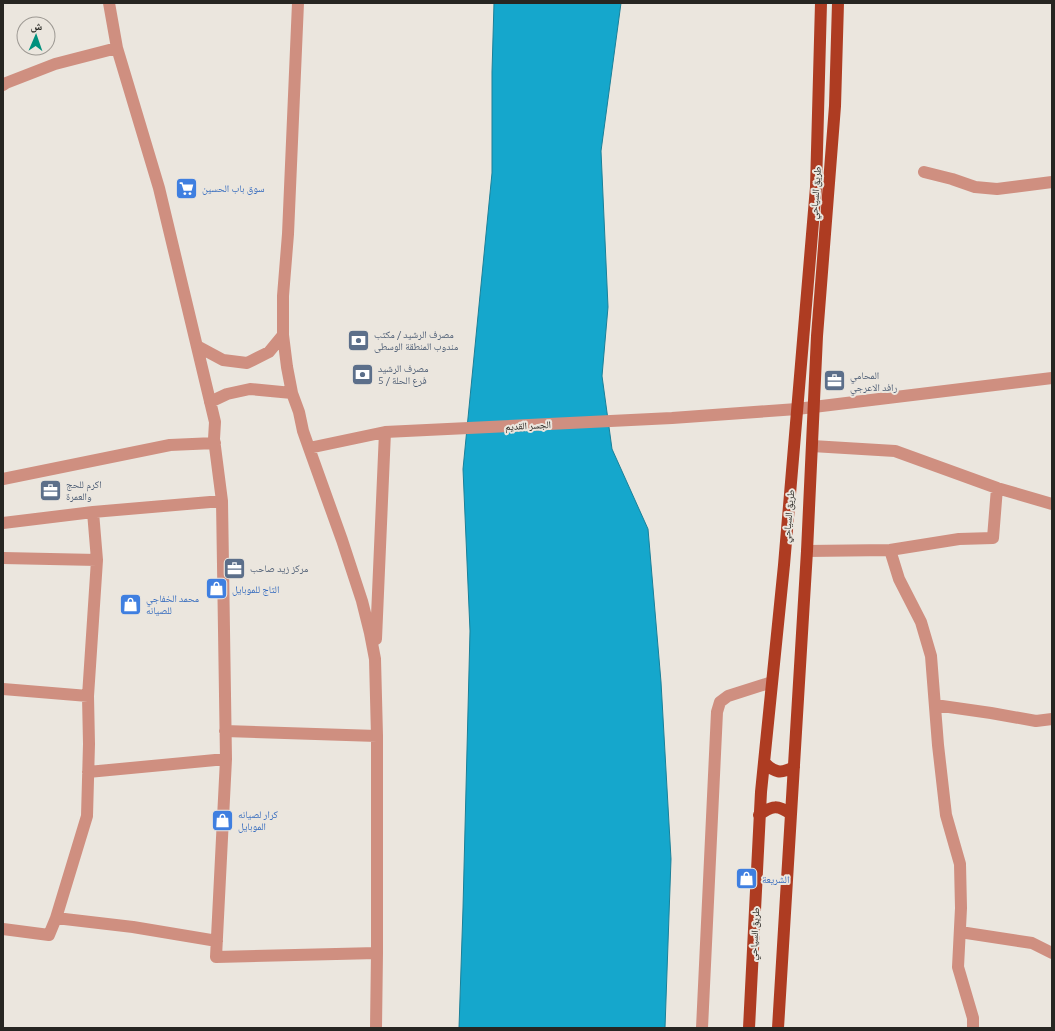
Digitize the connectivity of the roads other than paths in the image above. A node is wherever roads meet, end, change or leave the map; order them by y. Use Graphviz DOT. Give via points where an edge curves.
graph roads {
  1 [pos="109,3"];
  2 [pos="298,3"];
  3 [pos="821,3"];
  4 [pos="838,3"];
  5 [pos="117,48"];
  6 [pos="3,85"];
  7 [pos="924,172"];
  8 [pos="1052,182"];
  9 [pos="283,335"];
  10 [pos="196,346"];
  11 [pos="1052,378"];
  12 [pos="292,393"];
  13 [pos="210,402"];
  14 [pos="814,408"];
  15 [pos="797,409"];
  16 [pos="385,432"];
  17 [pos="215,443"];
  18 [pos="812,446"];
  19 [pos="309,448"];
  20 [pos="3,479"];
  21 [pos="997,488"];
  22 [pos="222,501"];
  23 [pos="1052,504"];
  24 [pos="93,512"];
  25 [pos="3,523"];
  26 [pos="890,550"];
  27 [pos="807,551"];
  28 [pos="3,558"];
  29 [pos="97,560"];
  30 [pos="375,660"];
  31 [pos="772,682"];
  32 [pos="3,689"];
  33 [pos="88,696"];
  34 [pos="935,705"];
  35 [pos="1052,719"];
  36 [pos="225,731"];
  37 [pos="377,736"];
  38 [pos="226,759"];
  39 [pos="764,762"];
  40 [pos="794,767"];
  41 [pos="88,772"];
  42 [pos="791,814"];
  43 [pos="760,815"];
  44 [pos="56,918"];
  45 [pos="3,930"];
  46 [pos="960,932"];
  47 [pos="217,941"];
  48 [pos="377,953"];
  49 [pos="1052,953"];
  50 [pos="376,1028"];
  51 [pos="702,1028"];
  52 [pos="749,1028"];
  53 [pos="778,1028"];
  54 [pos="973,1028"];
  1 -- 5 [label="street"];
  2 -- 9 [label="street"];
  3 -- 15 [label="main road, طريق السياحي" via="816,187"];
  4 -- 14 [label="main road, طريق السياحي" via="835,106 817,336"];
  5 -- 6 [label="street" via="55,64"];
  5 -- 10 [label="street" via="159,188"];
  7 -- 8 [label="street" via="975,186 997,189"];
  9 -- 10 [label="street" via="269,352 247,363 223,360"];
  9 -- 12 [label="street"];
  10 -- 13 [label="street"];
  11 -- 14 [label="street, الجسر القديم"];
  12 -- 13 [label="street" via="250,389 227,394"];
  12 -- 19 [label="street"];
  13 -- 17 [label="street" via="215,422"];
  14 -- 15 [label="street, الجسر القديم"];
  14 -- 18 [label="main road, طريق السياحي"];
  15 -- 16 [label="street, الجسر القديم" via="672,418"];
  15 -- 31 [label="main road, طريق السياحي"];
  16 -- 19 [label="street, الجسر القديم"];
  16 -- 30 [label="street"];
  17 -- 20 [label="street" via="170,445"];
  17 -- 22 [label="street"];
  18 -- 21 [label="street" via="895,451"];
  18 -- 27 [label="main road, طريق السياحي"];
  19 -- 30 [label="street" via="362,601"];
  21 -- 23 [label="street"];
  21 -- 26 [label="street" via="993,538 959,539"];
  22 -- 24 [label="street"];
  22 -- 36 [label="street"];
  24 -- 25 [label="street"];
  24 -- 29 [label="street"];
  26 -- 27 [label="street"];
  26 -- 34 [label="street" via="899,579 921,622 930,656"];
  27 -- 40 [label="main road, طريق السياحي"];
  28 -- 29 [label="street"];
  29 -- 33 [label="street"];
  30 -- 37 [label="street"];
  31 -- 39 [label="main road, طريق السياحي"];
  31 -- 51 [label="street" via="728,696 720,702 717,712"];
  32 -- 33 [label="street"];
  33 -- 41 [label="street"];
  34 -- 35 [label="street" via="1036,721"];
  34 -- 46 [label="street" via="946,815 960,864"];
  36 -- 37 [label="street"];
  36 -- 38 [label="street"];
  37 -- 48 [label="street"];
  38 -- 41 [label="street"];
  38 -- 47 [label="street"];
  39 -- 40 [label="main road" via="773,770 780,772"];
  39 -- 43 [label="main road, طريق السياحي"];
  40 -- 42 [label="main road, طريق السياحي"];
  41 -- 44 [label="street" via="87,816"];
  42 -- 43 [label="main road" via="780,807 772,807"];
  42 -- 53 [label="main road, طريق السياحي"];
  43 -- 52 [label="main road, طريق السياحي"];
  44 -- 45 [label="street" via="49,936"];
  44 -- 47 [label="street"];
  46 -- 49 [label="street" via="1032,943"];
  46 -- 54 [label="street" via="958,967 973,1018"];
  47 -- 48 [label="street" via="216,957"];
  48 -- 50 [label="street"];
}
